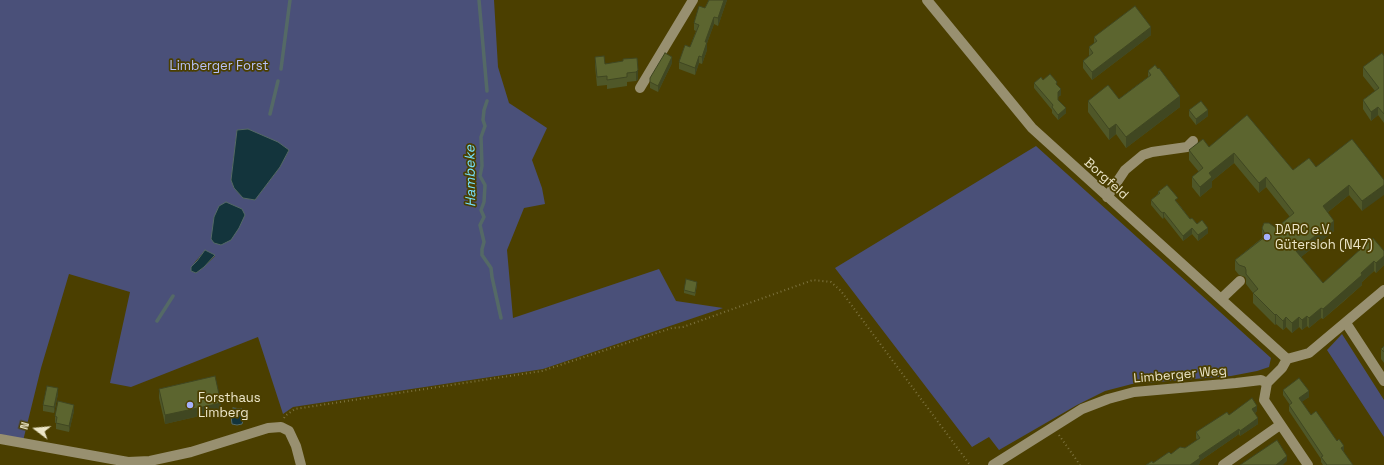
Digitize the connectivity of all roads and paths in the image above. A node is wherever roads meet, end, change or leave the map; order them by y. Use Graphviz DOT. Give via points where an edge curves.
graph roads {
  1 [pos="693,0"];
  2 [pos="927,0"];
  3 [pos="640,88"];
  4 [pos="1193,141"];
  5 [pos="1107,197"];
  6 [pos="1240,281"];
  7 [pos="1384,290"];
  8 [pos="1221,300"];
  9 [pos="1346,323"];
  10 [pos="1287,359"];
  11 [pos="1384,381"];
  12 [pos="1267,383"];
  13 [pos="1280,425"];
  14 [pos="281,427"];
  15 [pos="1054,428"];
  16 [pos="0,439"];
  17 [pos="301,465"];
  18 [pos="970,465"];
  19 [pos="993,465"];
  20 [pos="1080,465"];
  21 [pos="1223,465"];
  22 [pos="1308,465"];
  1 -- 3 [label="street"];
  2 -- 5 [label="street, Borgfeld" via="1032,128"];
  4 -- 5 [label="street" via="1187,147 1143,155 1125,170"];
  5 -- 8 [label="street, Borgfeld"];
  6 -- 8 [label="street"];
  7 -- 9 [label="street"];
  8 -- 10 [label="street, Borgfeld"];
  9 -- 10 [label="street" via="1309,353"];
  9 -- 11 [label="street"];
  10 -- 12 [label="street"];
  12 -- 13 [label="street" via="1264,400"];
  12 -- 15 [label="street, Limberger Weg" via="1261,380 1134,392 1082,410"];
  13 -- 21 [label="street"];
  13 -- 22 [label="street"];
  14 -- 16 [label="street" via="268,428 191,452 150,461 128,462"];
  14 -- 17 [label="street" via="289,432"];
  14 -- 18 [label="path" via="285,416 295,409 542,371 683,326 813,280 831,282 841,291"];
  15 -- 19 [label="street, Limberger Weg"];
  15 -- 20 [label="path"];
}
